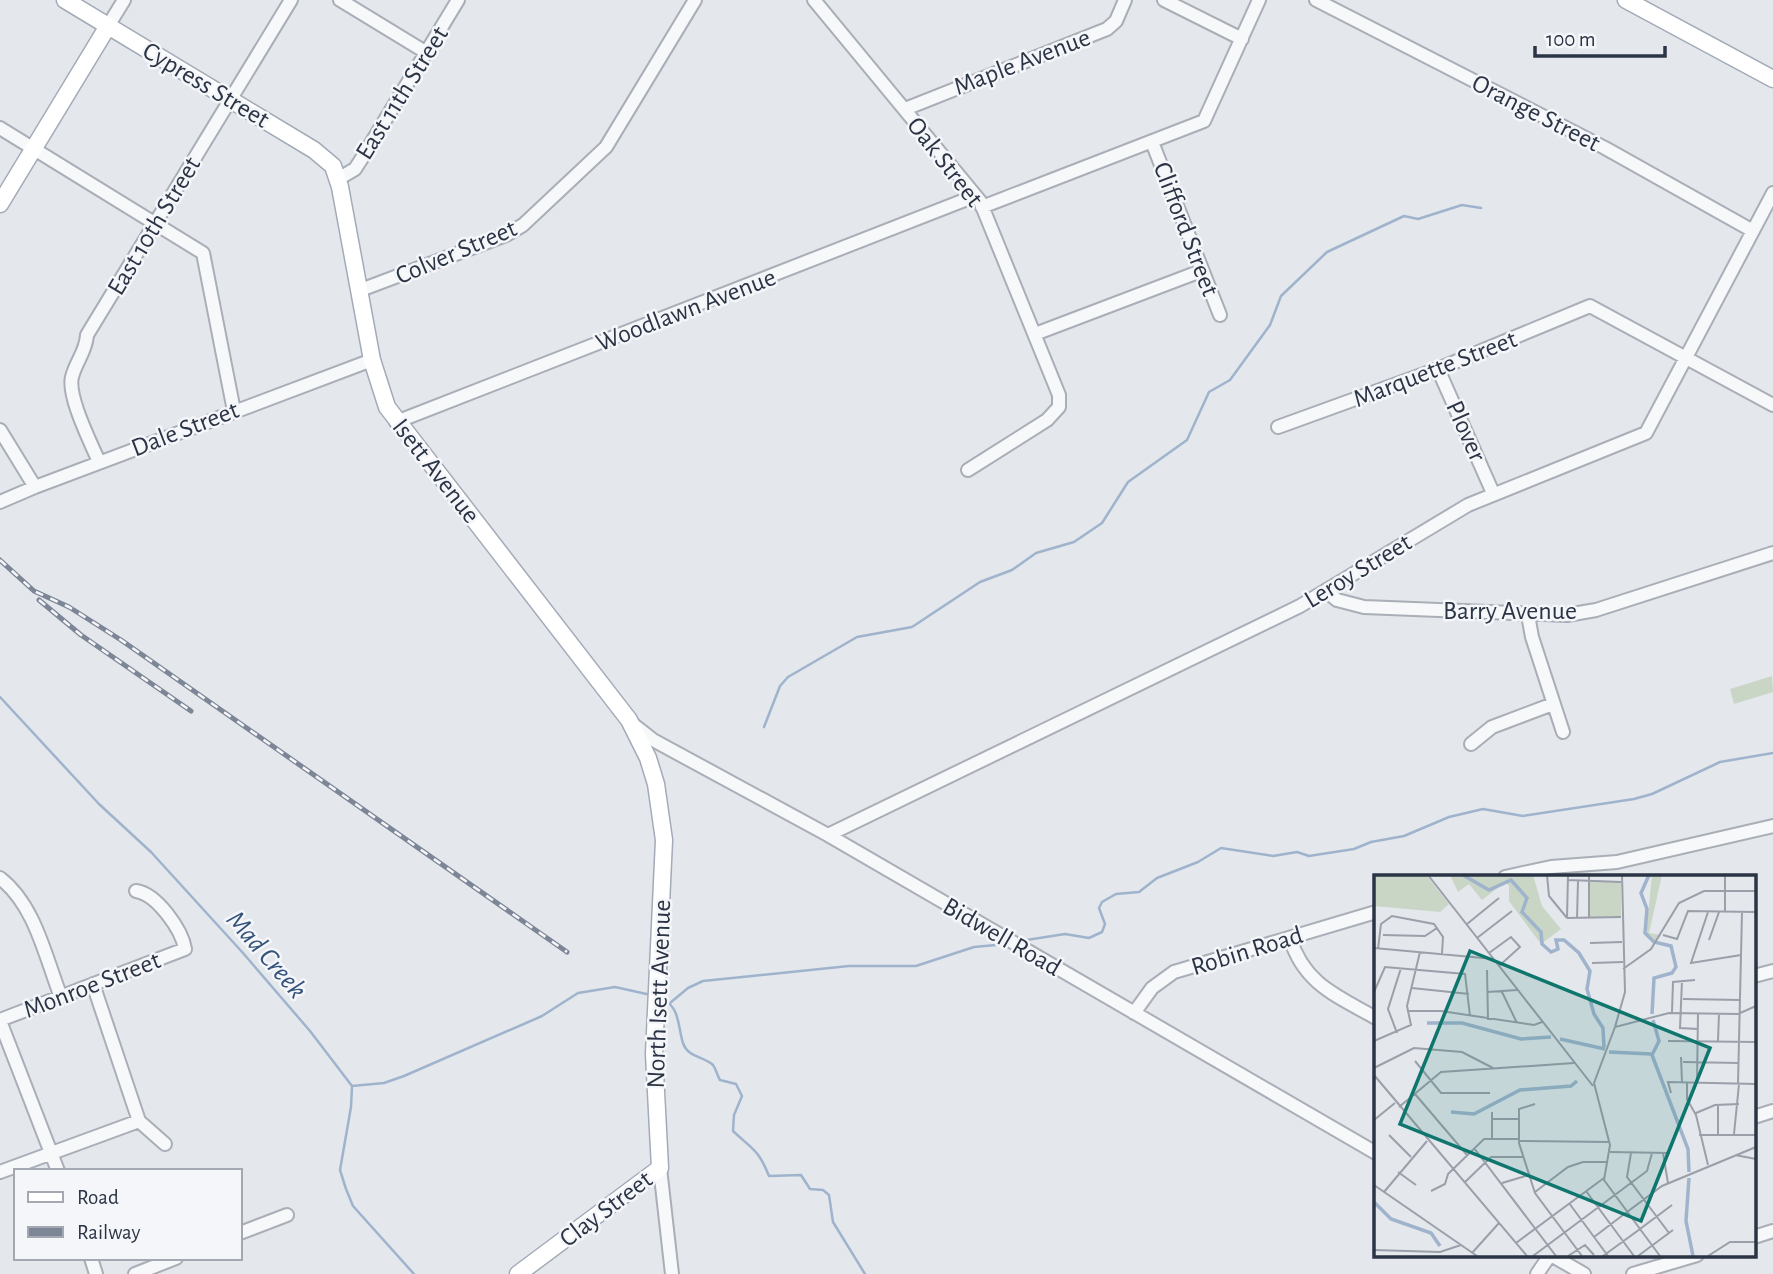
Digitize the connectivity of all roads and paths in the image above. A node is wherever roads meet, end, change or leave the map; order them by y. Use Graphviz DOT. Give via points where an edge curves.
graph roads {
  1 [pos="65,0"];
  2 [pos="124,0"];
  3 [pos="291,0"];
  4 [pos="340,0"];
  5 [pos="458,0"];
  6 [pos="695,0"];
  7 [pos="832,0"];
  8 [pos="1125,0"];
  9 [pos="1164,0"];
  10 [pos="1259,0"];
  11 [pos="1316,0"];
  12 [pos="1626,0"];
  13 [pos="818,4"];
  14 [pos="108,26"];
  15 [pos="1242,39"];
  16 [pos="427,53"];
  17 [pos="1773,79"];
  18 [pos="230,100"];
  19 [pos="905,109"];
  20 [pos="0,128"];
  21 [pos="1152,142"];
  22 [pos="34,149"];
  23 [pos="338,179"];
  24 [pos="1773,193"];
  25 [pos="979,201"];
  26 [pos="0,204"];
  27 [pos="156,223"];
  28 [pos="1753,231"];
  29 [pos="1201,271"];
  30 [pos="358,291"];
  31 [pos="1220,316"];
  32 [pos="1035,334"];
  33 [pos="1688,358"];
  34 [pos="372,360"];
  35 [pos="1438,369"];
  36 [pos="1773,405"];
  37 [pos="234,411"];
  38 [pos="396,422"];
  39 [pos="1278,427"];
  40 [pos="0,430"];
  41 [pos="99,462"];
  42 [pos="968,470"];
  43 [pos="34,486"];
  44 [pos="1493,493"];
  45 [pos="0,502"];
  46 [pos="1773,553"];
  47 [pos="1326,591"];
  48 [pos="1528,615"];
  49 [pos="1553,704"];
  50 [pos="629,720"];
  51 [pos="1563,732"];
  52 [pos="1471,744"];
  53 [pos="1773,826"];
  54 [pos="828,835"];
  55 [pos="1607,863"];
  56 [pos="1514,875"];
  57 [pos="1612,875"];
  58 [pos="0,878"];
  59 [pos="136,891"];
  60 [pos="1374,913"];
  61 [pos="1290,938"];
  62 [pos="1773,971"];
  63 [pos="1756,975"];
  64 [pos="93,984"];
  65 [pos="61,997"];
  66 [pos="1134,1013"];
  67 [pos="1374,1017"];
  68 [pos="0,1021"];
  69 [pos="1773,1111"];
  70 [pos="1756,1116"];
  71 [pos="139,1121"];
  72 [pos="165,1144"];
  73 [pos="1374,1149"];
  74 [pos="51,1154"];
  75 [pos="660,1168"];
  76 [pos="57,1169"];
  77 [pos="0,1172"];
  78 [pos="288,1215"];
  79 [pos="1773,1231"];
  80 [pos="242,1233"];
  81 [pos="1756,1236"];
  82 [pos="1549,1256"];
  83 [pos="1552,1256"];
  84 [pos="1694,1256"];
  85 [pos="171,1260"];
  86 [pos="135,1274"];
  87 [pos="518,1274"];
  88 [pos="672,1274"];
  89 [pos="1537,1274"];
  90 [pos="1584,1274"];
  91 [pos="1633,1274"];
  1 -- 14 [label="main road, Cypress Street"];
  2 -- 14 [label="street"];
  3 -- 18 [label="street, East 10th Street"];
  4 -- 16 [label="street"];
  5 -- 16 [label="street, East 11th Street"];
  6 -- 30 [label="street, Colver Street" via="606,147 523,225"];
  7 -- 13 [label="street"];
  8 -- 19 [label="street, Maple Avenue" via="1107,29"];
  9 -- 15 [label="street"];
  10 -- 15 [label="street, Woodlawn Avenue"];
  11 -- 28 [label="street, Orange Street" via="1605,148"];
  12 -- 17 [label="main road"];
  13 -- 19 [label="street, Oak Street"];
  14 -- 18 [label="main road, Cypress Street"];
  14 -- 22 [label="main road"];
  15 -- 21 [label="street, Woodlawn Avenue" via="1204,121"];
  16 -- 23 [label="street, East 11th Street" via="365,155 355,169"];
  18 -- 23 [label="main road, Cypress Street" via="321,155"];
  18 -- 27 [label="street, East 10th Street"];
  19 -- 25 [label="street, Oak Street"];
  20 -- 22 [label="street"];
  21 -- 25 [label="street, Woodlawn Avenue"];
  21 -- 29 [label="street, Clifford Street"];
  22 -- 26 [label="main road"];
  22 -- 27 [label="street"];
  23 -- 30 [label="main road, Isett Avenue"];
  24 -- 28 [label="street, Leroy Street"];
  25 -- 32 [label="street, Oak Street"];
  25 -- 38 [label="street, Woodlawn Avenue"];
  27 -- 37 [label="street" via="198,248 206,259"];
  27 -- 41 [label="street, East 10th Street" via="87,335 85,354 71,381"];
  28 -- 33 [label="street, Leroy Street"];
  29 -- 31 [label="street, Clifford Street"];
  29 -- 32 [label="street"];
  30 -- 34 [label="main road, Isett Avenue"];
  32 -- 42 [label="street, Oak Street" via="1060,401 1056,412"];
  33 -- 35 [label="street, Marquette Street" via="1590,306"];
  33 -- 36 [label="street"];
  33 -- 44 [label="street, Leroy Street" via="1646,433"];
  34 -- 37 [label="street, Dale Street"];
  34 -- 38 [label="main road, Isett Avenue"];
  35 -- 39 [label="street, Marquette Street"];
  35 -- 44 [label="street, Plover"];
  37 -- 41 [label="street, Dale Street"];
  38 -- 50 [label="main road, Isett Avenue"];
  40 -- 43 [label="street"];
  41 -- 43 [label="street, Dale Street"];
  43 -- 45 [label="street, Dale Street"];
  44 -- 47 [label="street, Leroy Street"];
  46 -- 48 [label="street, Barry Avenue" via="1596,610"];
  47 -- 48 [label="street, Barry Avenue" via="1337,600 1364,607"];
  47 -- 54 [label="street, Leroy Street"];
  48 -- 49 [label="street"];
  49 -- 51 [label="street"];
  49 -- 52 [label="street" via="1492,727"];
  50 -- 54 [label="street, Bidwell Road" via="653,740"];
  50 -- 75 [label="main road, North Isett Avenue" via="652,771 664,835 654,1054"];
  53 -- 55 [label="street"];
  54 -- 66 [label="street, Bidwell Road"];
  55 -- 56 [label="street"];
  55 -- 57 [label="street"];
  58 -- 65 [label="street" via="28,911"];
  59 -- 64 [label="street, Monroe Street" via="147,895 175,926 185,950"];
  60 -- 61 [label="street, Robin Road"];
  61 -- 66 [label="street, Robin Road" via="1174,972 1152,988"];
  61 -- 67 [label="street" via="1312,979"];
  62 -- 63 [label="street"];
  64 -- 65 [label="street, Monroe Street"];
  64 -- 71 [label="street"];
  65 -- 68 [label="street, Monroe Street"];
  66 -- 73 [label="street, Bidwell Road"];
  68 -- 74 [label="street"];
  69 -- 70 [label="street"];
  71 -- 72 [label="street"];
  71 -- 74 [label="street"];
  74 -- 76 [label="street"];
  74 -- 77 [label="street"];
  75 -- 87 [label="main road, Clay Street"];
  75 -- 88 [label="street, North Isett Avenue"];
  78 -- 80 [label="street"];
  79 -- 81 [label="street"];
  82 -- 89 [label="street"];
  83 -- 90 [label="street"];
  84 -- 91 [label="street"];
  85 -- 86 [label="street"];
}
